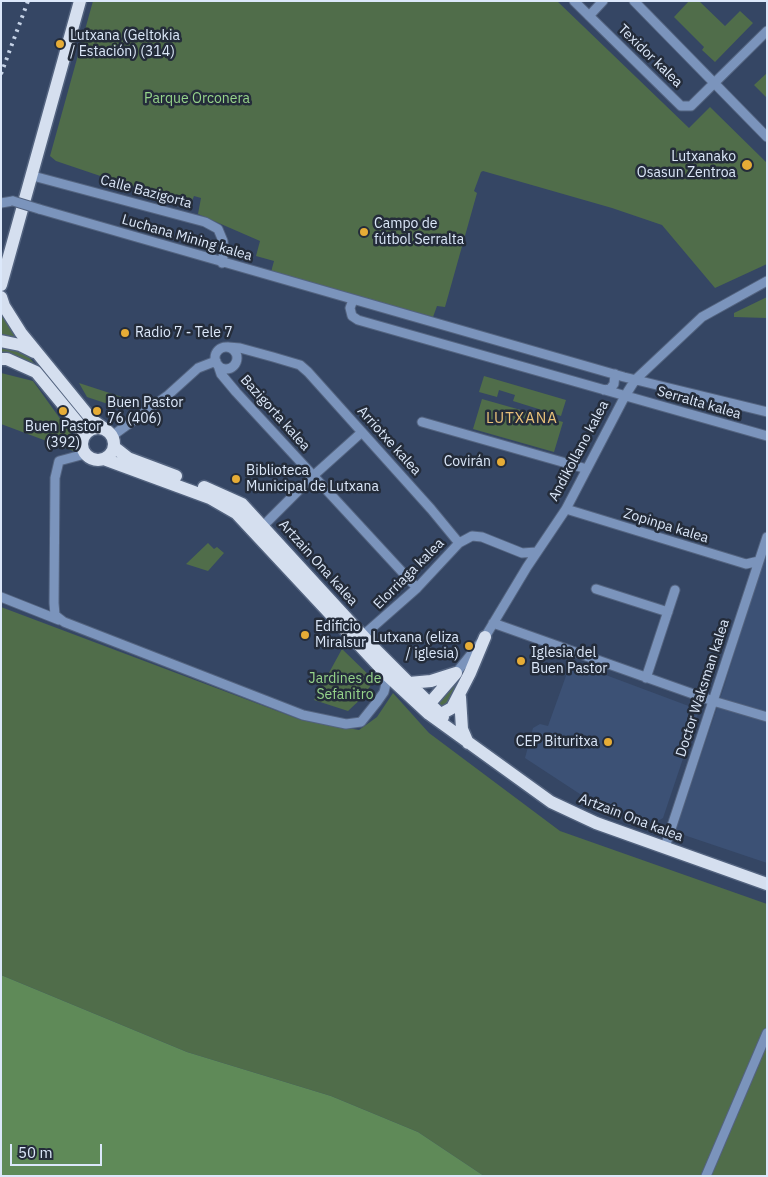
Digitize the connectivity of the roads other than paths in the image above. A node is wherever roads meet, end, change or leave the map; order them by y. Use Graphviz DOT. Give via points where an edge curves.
graph roads {
  1 [pos="80,1"];
  2 [pos="574,1"];
  3 [pos="603,1"];
  4 [pos="634,1"];
  5 [pos="589,16"];
  6 [pos="767,31"];
  7 [pos="714,82"];
  8 [pos="767,137"];
  9 [pos="33,176"];
  10 [pos="1,203"];
  11 [pos="222,263"];
  12 [pos="767,281"];
  13 [pos="2,282"];
  14 [pos="1,297"];
  15 [pos="352,300"];
  16 [pos="1,341"];
  17 [pos="228,347"];
  18 [pos="39,354"];
  19 [pos="1,359"];
  20 [pos="217,363"];
  21 [pos="615,374"];
  22 [pos="635,380"];
  23 [pos="604,390"];
  24 [pos="625,396"];
  25 [pos="767,412"];
  26 [pos="422,422"];
  27 [pos="362,432"];
  28 [pos="767,436"];
  29 [pos="110,437"];
  30 [pos="83,438"];
  31 [pos="85,454"];
  32 [pos="104,459"];
  33 [pos="587,469"];
  34 [pos="314,476"];
  35 [pos="566,509"];
  36 [pos="260,529"];
  37 [pos="767,537"];
  38 [pos="459,543"];
  39 [pos="537,552"];
  40 [pos="522,553"];
  41 [pos="760,561"];
  42 [pos="527,567"];
  43 [pos="417,588"];
  44 [pos="596,589"];
  45 [pos="675,590"];
  46 [pos="1,597"];
  47 [pos="668,612"];
  48 [pos="64,622"];
  49 [pos="493,623"];
  50 [pos="485,636"];
  51 [pos="359,639"];
  52 [pos="456,672"];
  53 [pos="388,676"];
  54 [pos="646,678"];
  55 [pos="409,683"];
  56 [pos="460,694"];
  57 [pos="713,702"];
  58 [pos="434,711"];
  59 [pos="767,717"];
  60 [pos="469,744"];
  61 [pos="665,848"];
  62 [pos="767,884"];
  63 [pos="767,1033"];
  64 [pos="706,1176"];
  1 -- 9 [label="main road"];
  2 -- 5 [label="street, Texidor kalea"];
  3 -- 5 [label="street"];
  4 -- 7 [label="street, Texidor kalea"];
  5 -- 7 [label="street, Texidor kalea" via="681,106 691,106"];
  6 -- 7 [label="street"];
  7 -- 8 [label="street, Texidor kalea"];
  9 -- 11 [label="street, Calle Bazigorta" via="205,222 218,228 223,241"];
  9 -- 13 [label="main road"];
  10 -- 11 [label="street, Luchana Mining kalea, bridge" via="13,202 39,209"];
  11 -- 15 [label="street, Luchana Mining kalea"];
  12 -- 22 [label="street, Andikollano kalea" via="702,317"];
  14 -- 18 [label="main road, Artzain Ona kalea" via="21,333"];
  15 -- 21 [label="street, Luchana Mining kalea"];
  15 -- 23 [label="street" via="352,316 358,320"];
  16 -- 18 [label="main road"];
  17 -- 20 [label="street" via="218,351"];
  17 -- 20 [label="street" via="236,353 236,363 227,368"];
  17 -- 27 [label="street, Arriotxe kalea" via="300,366"];
  18 -- 29 [label="main road, Artzain Ona kalea" via="92,420"];
  19 -- 30 [label="main road" via="31,369 67,408 78,423"];
  20 -- 29 [label="street" via="198,368 167,396"];
  20 -- 34 [label="street, Bazigorta kalea" via="221,374 236,392"];
  21 -- 22 [label="street, Luchana Mining kalea"];
  21 -- 23 [label="street" via="614,384"];
  22 -- 24 [label="street, Andikollano kalea"];
  22 -- 25 [label="street, Serralta kalea"];
  23 -- 24 [label="street"];
  24 -- 28 [label="street, Serralta kalea"];
  24 -- 33 [label="street, Andikollano kalea"];
  26 -- 33 [label="street"];
  27 -- 34 [label="street"];
  27 -- 38 [label="street, Arriotxe kalea"];
  29 -- 30 [label="main road" via="94,428"];
  29 -- 32 [label="main road"];
  29 -- 36 [label="main road, Artzain Ona kalea" via="128,458 235,499"];
  30 -- 31 [label="main road"];
  31 -- 32 [label="main road" via="94,460"];
  31 -- 48 [label="street" via="59,462 55,478 54,604 55,615"];
  32 -- 36 [label="main road, Artzain Ona kalea" via="226,506"];
  33 -- 35 [label="street, Andikollano kalea"];
  34 -- 36 [label="street"];
  34 -- 43 [label="street, Bazigorta kalea"];
  35 -- 39 [label="street, Andikollano kalea"];
  35 -- 41 [label="street, Zopinpa kalea" via="746,564"];
  36 -- 51 [label="main road, Artzain Ona kalea"];
  37 -- 41 [label="street, Doctor Waksman kalea"];
  38 -- 40 [label="street" via="472,536 482,537"];
  38 -- 43 [label="street, Elorriaga kalea"];
  39 -- 40 [label="street"];
  39 -- 42 [label="street, Andikollano kalea"];
  40 -- 42 [label="street"];
  41 -- 57 [label="street, Doctor Waksman kalea"];
  42 -- 49 [label="street, Andikollano kalea"];
  43 -- 51 [label="street, Elorriaga kalea"];
  44 -- 47 [label="street"];
  45 -- 47 [label="street"];
  46 -- 48 [label="street"];
  47 -- 54 [label="street"];
  48 -- 53 [label="street" via="303,715 346,724 361,722 384,692"];
  49 -- 50 [label="street, Andikollano kalea"];
  49 -- 54 [label="street"];
  50 -- 52 [label="street, Andikollano kalea"];
  50 -- 56 [label="main road"];
  51 -- 53 [label="main road, Artzain Ona kalea"];
  51 -- 55 [label="main road, Artzain Ona kalea"];
  52 -- 55 [label="main road" via="431,681"];
  52 -- 58 [label="main road"];
  53 -- 58 [label="main road, Artzain Ona kalea"];
  54 -- 57 [label="street"];
  55 -- 58 [label="main road, Artzain Ona kalea"];
  56 -- 58 [label="main road" via="452,708"];
  56 -- 60 [label="main road" via="462,729"];
  57 -- 59 [label="street"];
  57 -- 61 [label="street, Doctor Waksman kalea"];
  58 -- 60 [label="main road, Artzain Ona kalea"];
  60 -- 61 [label="main road, Artzain Ona kalea" via="563,808"];
  61 -- 62 [label="main road, Artzain Ona kalea"];
  63 -- 64 [label="street"];
}
